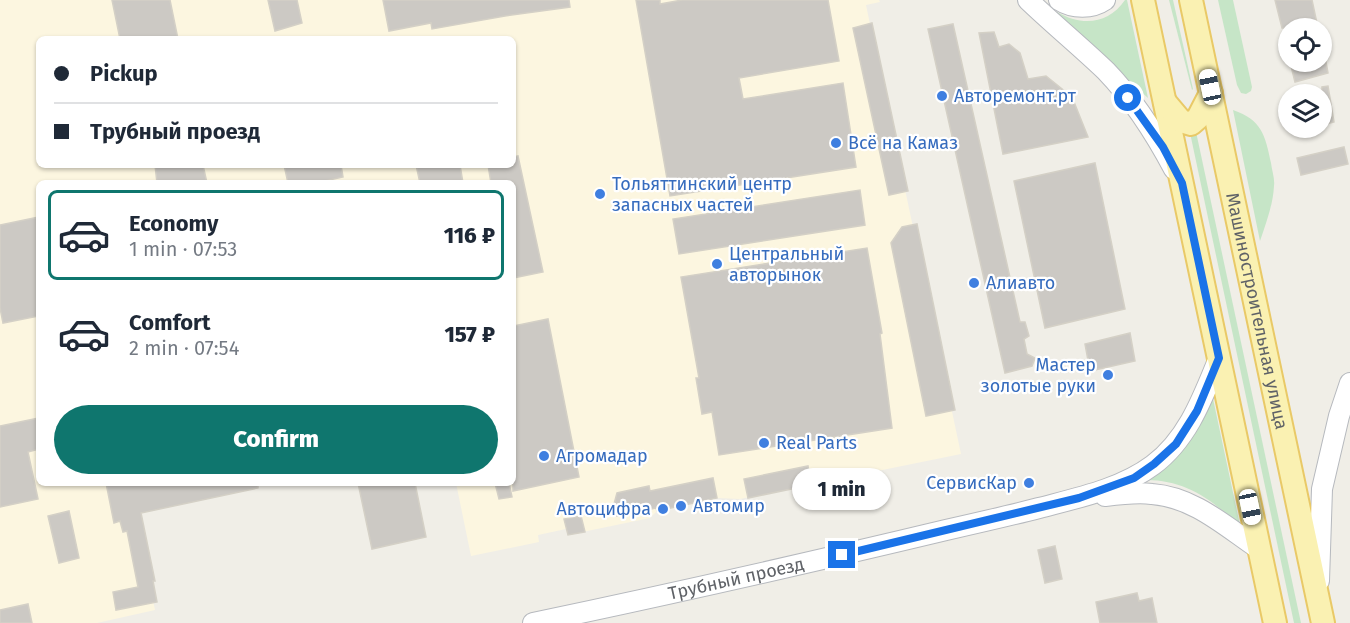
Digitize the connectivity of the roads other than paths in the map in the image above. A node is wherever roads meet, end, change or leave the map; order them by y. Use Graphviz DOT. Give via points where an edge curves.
graph roads {
  1 [pos="1028,0"];
  2 [pos="1059,0"];
  3 [pos="1106,0"];
  4 [pos="1143,0"];
  5 [pos="1191,0"];
  6 [pos="1211,93"];
  7 [pos="1165,102"];
  8 [pos="1182,183"];
  9 [pos="1219,358"];
  10 [pos="1350,383"];
  11 [pos="1079,498"];
  12 [pos="1259,549"];
  13 [pos="1318,598"];
  14 [pos="533,623"];
  15 [pos="1275,623"];
  16 [pos="1323,623"];
  1 -- 8 [label="street" via="1107,72 1163,147"];
  2 -- 3 [label="street" via="1083,7"];
  4 -- 7 [label="main road"];
  5 -- 6 [label="main road, Машиностроительная улица"];
  6 -- 7 [label="main road" via="1191,124 1181,121"];
  6 -- 13 [label="main road, Машиностроительная улица"];
  7 -- 8 [label="main road"];
  8 -- 9 [label="main road"];
  9 -- 11 [label="street" via="1197,411 1176,444 1134,478"];
  9 -- 12 [label="main road"];
  10 -- 13 [label="street" via="1322,489"];
  11 -- 12 [label="street" via="1133,493 1182,501 1208,512"];
  11 -- 14 [label="street, Трубный проезд" via="757,575"];
  12 -- 15 [label="main road"];
  13 -- 16 [label="main road, Машиностроительная улица"];
}
